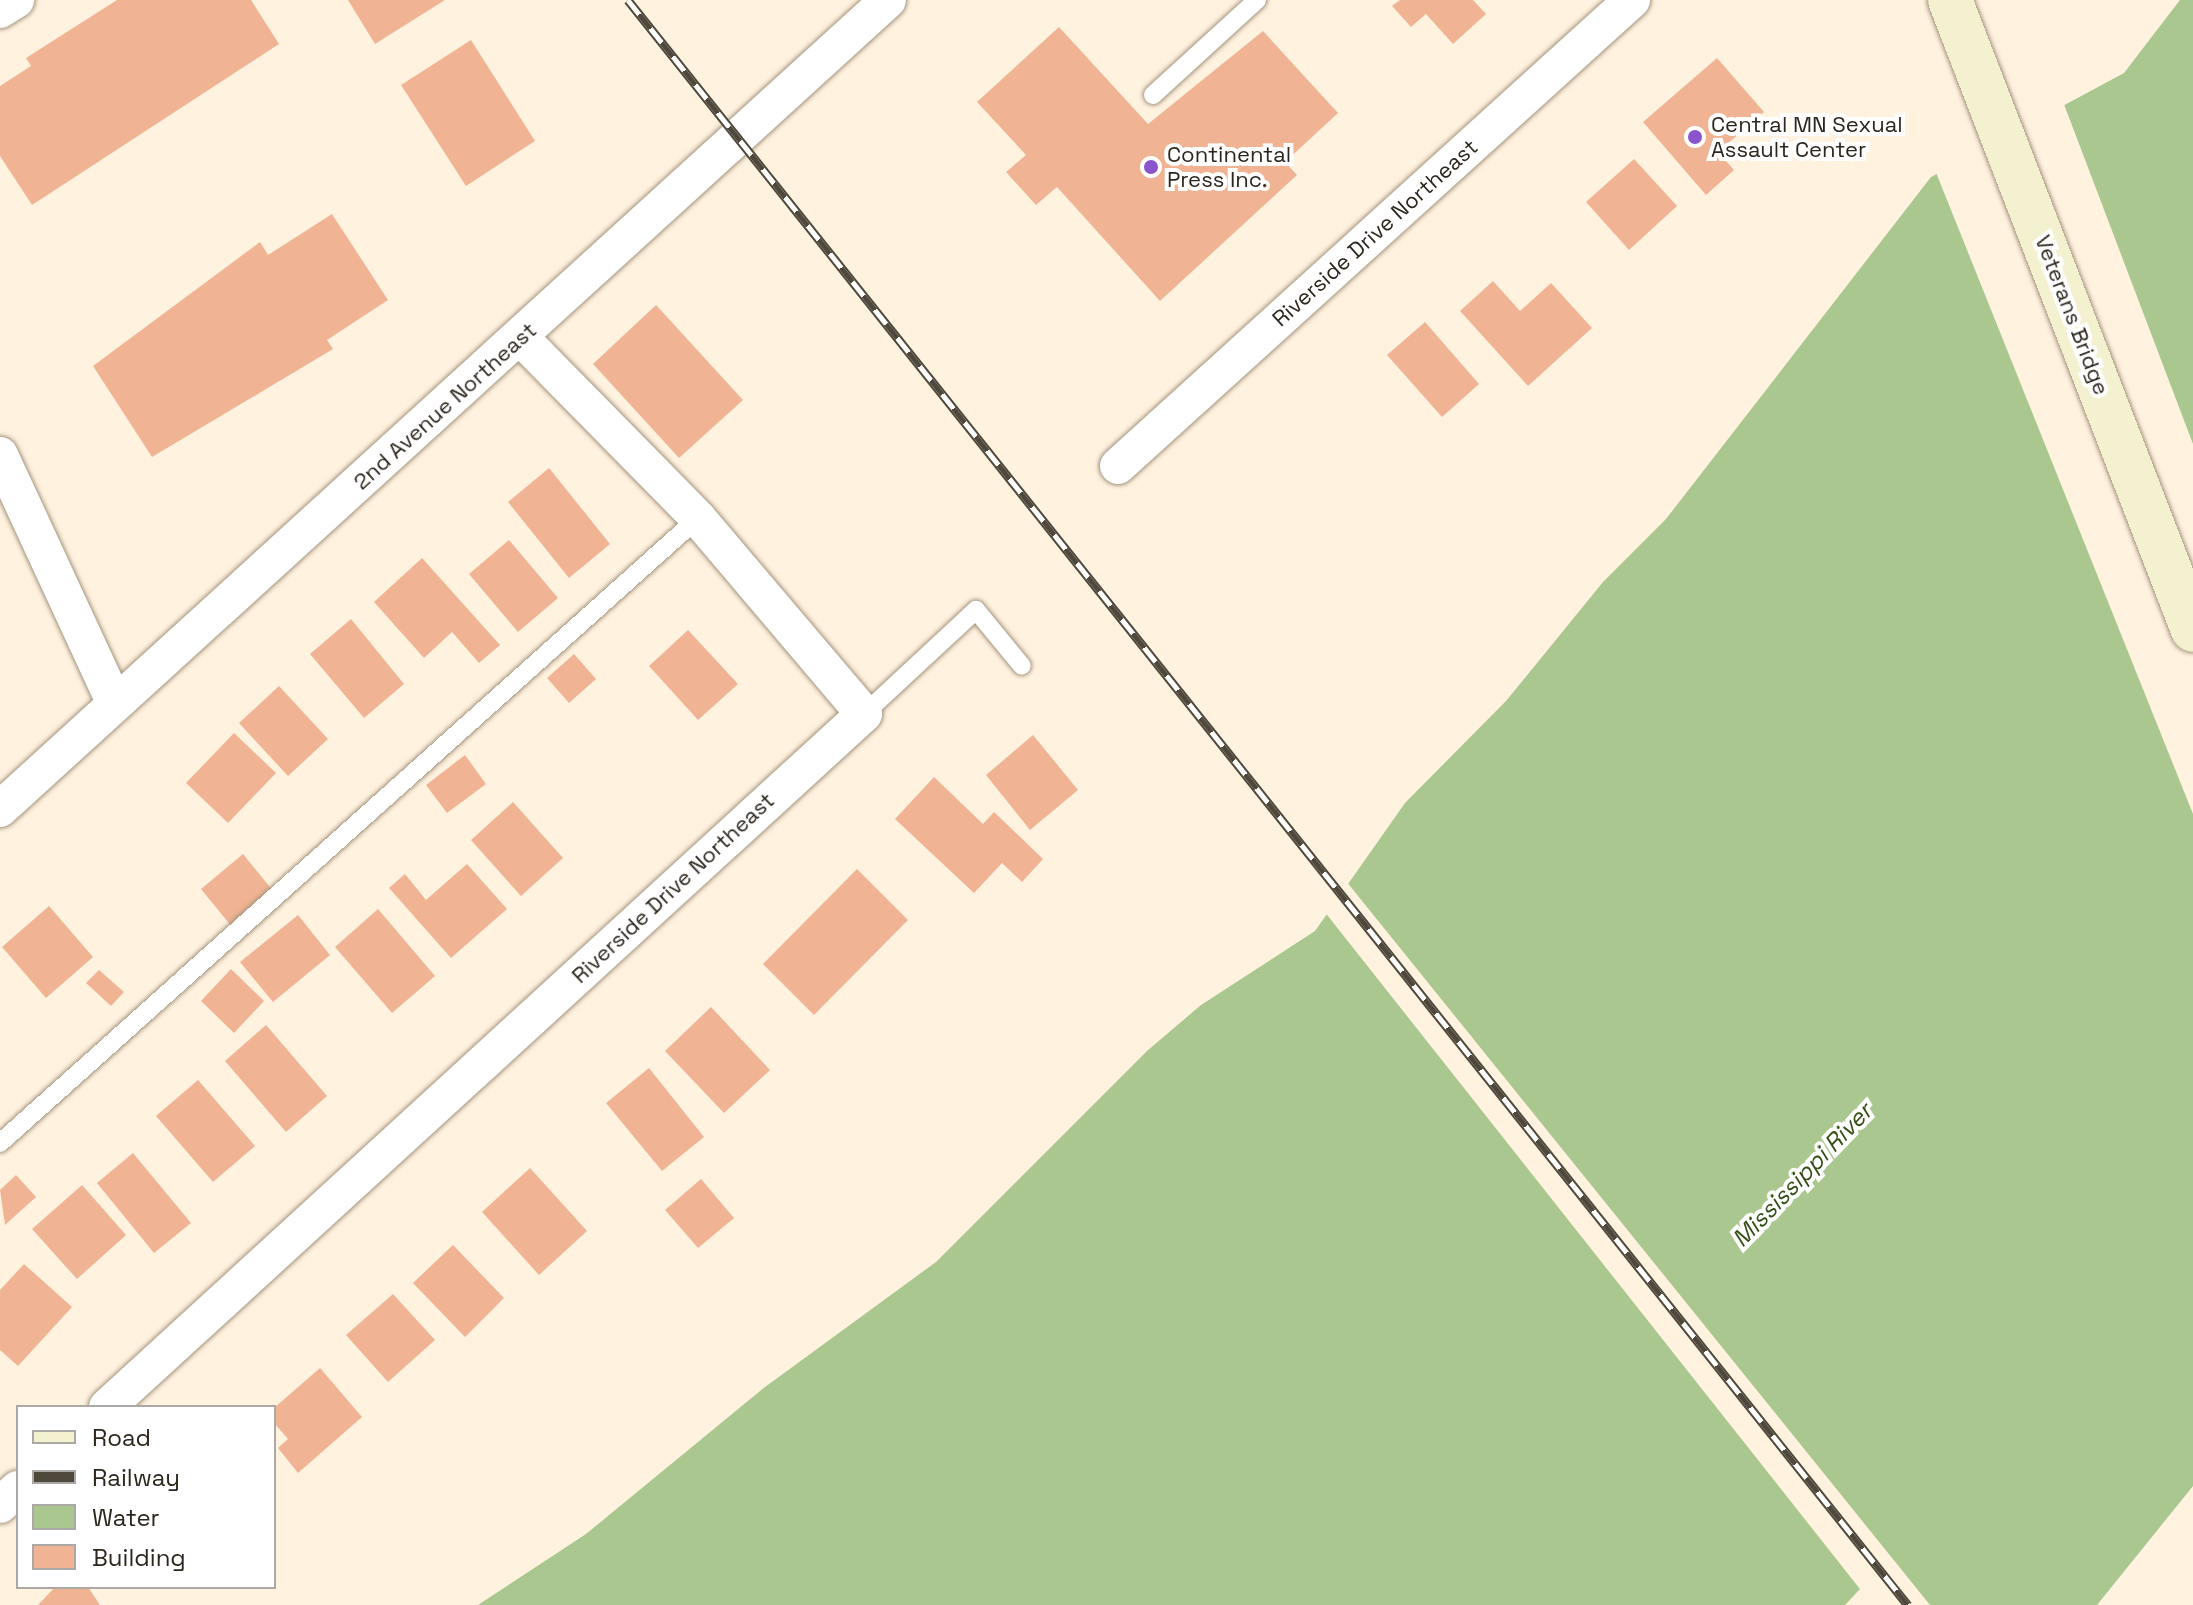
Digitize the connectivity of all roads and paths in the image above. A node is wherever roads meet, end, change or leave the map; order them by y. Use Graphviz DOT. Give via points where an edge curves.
graph roads {
  1 [pos="16,0"];
  2 [pos="888,0"];
  3 [pos="1257,0"];
  4 [pos="1632,0"];
  5 [pos="1950,0"];
  6 [pos="0,10"];
  7 [pos="1153,95"];
  8 [pos="521,338"];
  9 [pos="0,455"];
  10 [pos="1118,466"];
  11 [pos="698,518"];
  12 [pos="2193,630"];
  13 [pos="1022,666"];
  14 [pos="114,702"];
  15 [pos="864,714"];
  16 [pos="0,809"];
  17 [pos="0,1143"];
  18 [pos="109,1405"];
  19 [pos="16,1491"];
  20 [pos="0,1505"];
  1 -- 6 [label="street"];
  2 -- 8 [label="street, 2nd Avenue Northeast"];
  3 -- 7 [label="lane"];
  4 -- 10 [label="street, Riverside Drive Northeast"];
  5 -- 12 [label="main road, Veterans Bridge"];
  8 -- 11 [label="street"];
  8 -- 14 [label="street, 2nd Avenue Northeast"];
  9 -- 14 [label="street"];
  11 -- 15 [label="street"];
  11 -- 17 [label="lane"];
  13 -- 15 [label="lane" via="976,610"];
  14 -- 16 [label="street, 2nd Avenue Northeast"];
  15 -- 18 [label="street, Riverside Drive Northeast"];
  19 -- 20 [label="street"];
}
